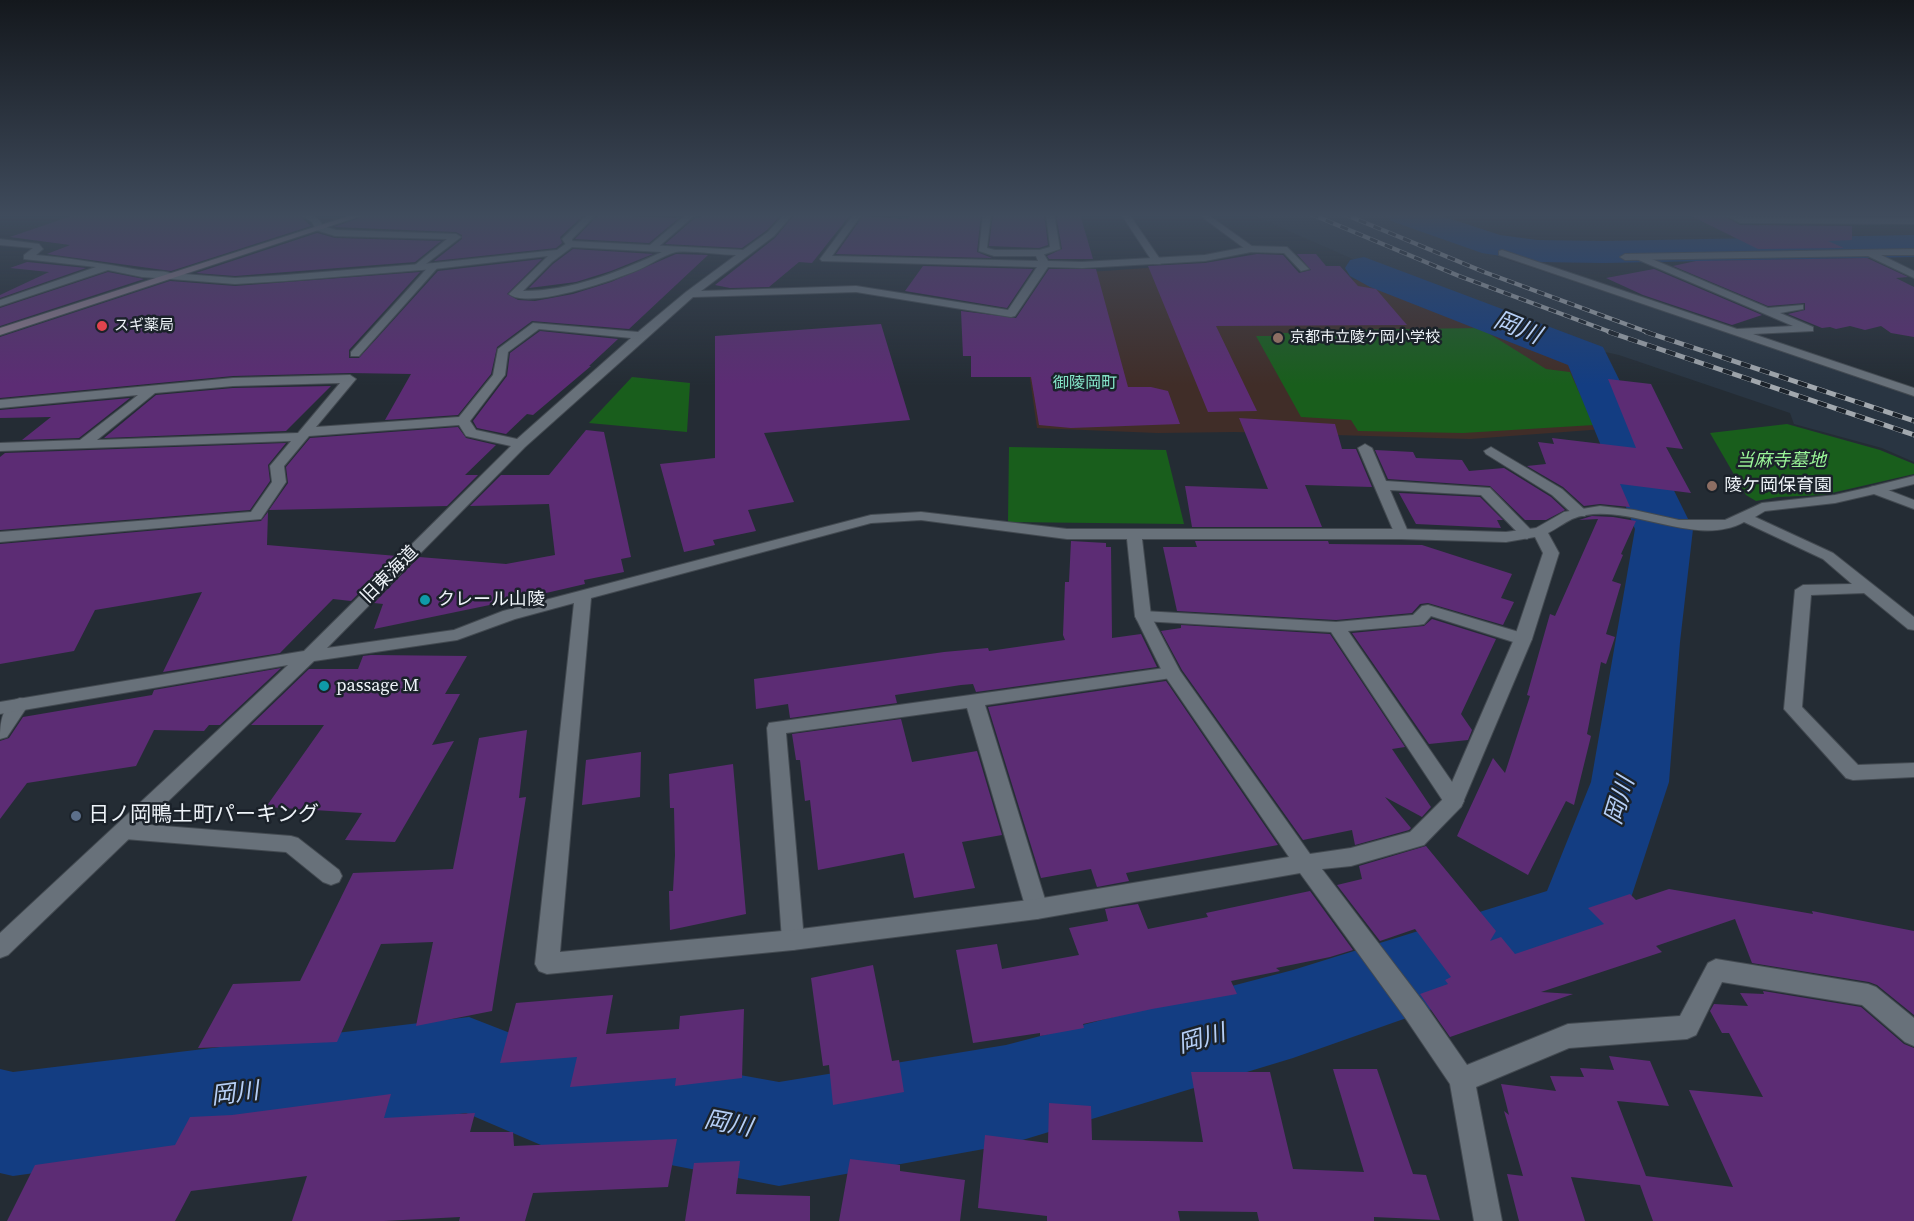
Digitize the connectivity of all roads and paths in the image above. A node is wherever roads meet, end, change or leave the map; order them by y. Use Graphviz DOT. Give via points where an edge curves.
graph roads {
  1 [pos="95,271"];
  2 [pos="127,271"];
  3 [pos="186,271"];
  4 [pos="366,271"];
  5 [pos="430,271"];
  6 [pos="539,271"];
  7 [pos="631,271"];
  8 [pos="721,271"];
  9 [pos="1039,271"];
  10 [pos="1554,271"];
  11 [pos="1672,271"];
  12 [pos="171,276"];
  13 [pos="690,294"];
  14 [pos="0,303"];
  15 [pos="1799,307"];
  16 [pos="1767,311"];
  17 [pos="2,329"];
  18 [pos="1732,332"];
  19 [pos="640,336"];
  20 [pos="355,354"];
  21 [pos="150,391"];
  22 [pos="1914,392"];
  23 [pos="0,404"];
  24 [pos="463,422"];
  25 [pos="304,434"];
  26 [pos="84,444"];
  27 [pos="520,444"];
  28 [pos="0,447"];
  29 [pos="1365,448"];
  30 [pos="1491,452"];
  31 [pos="1914,480"];
  32 [pos="1381,486"];
  33 [pos="1875,490"];
  34 [pos="1914,505"];
  35 [pos="1580,513"];
  36 [pos="1744,517"];
  37 [pos="1134,533"];
  38 [pos="1533,533"];
  39 [pos="1401,534"];
  40 [pos="0,537"];
  41 [pos="1867,588"];
  42 [pos="583,597"];
  43 [pos="1143,616"];
  44 [pos="1914,625"];
  45 [pos="1336,627"];
  46 [pos="1522,639"];
  47 [pos="309,656"];
  48 [pos="1172,673"];
  49 [pos="974,701"];
  50 [pos="20,704"];
  51 [pos="0,708"];
  52 [pos="0,732"];
  53 [pos="1914,770"];
  54 [pos="1454,801"];
  55 [pos="124,831"];
  56 [pos="1305,863"];
  57 [pos="331,876"];
  58 [pos="1037,909"];
  59 [pos="793,940"];
  60 [pos="0,948"];
  61 [pos="1914,1034"];
  62 [pos="1462,1080"];
  63 [pos="1488,1221"];
  1 -- 14 [label="street"];
  2 -- 12 [label="street"];
  3 -- 12 [label="main road"];
  4 -- 12 [label="street" via="235,281"];
  5 -- 20 [label="street"];
  6 -- 7 [label="street" via="514,294 537,296 583,287"];
  8 -- 13 [label="street, 旧東海道"];
  9 -- 13 [label="street" via="1011,314 856,290"];
  10 -- 18 [label="street"];
  11 -- 16 [label="street"];
  12 -- 17 [label="main road"];
  13 -- 19 [label="street, 旧東海道"];
  15 -- 16 [label="street"];
  16 -- 18 [label="street" via="1809,329"];
  18 -- 22 [label="street"];
  19 -- 24 [label="street" via="537,325 502,351 499,375"];
  19 -- 27 [label="street, 旧東海道"];
  21 -- 23 [label="street"];
  21 -- 25 [label="street" via="233,382 350,379"];
  21 -- 26 [label="street"];
  24 -- 25 [label="street"];
  24 -- 27 [label="street" via="471,433"];
  25 -- 26 [label="street"];
  25 -- 40 [label="street" via="277,466 279,482 256,516"];
  26 -- 28 [label="street"];
  27 -- 47 [label="street, 旧東海道"];
  29 -- 32 [label="street"];
  30 -- 35 [label="street" via="1557,492"];
  31 -- 33 [label="street"];
  32 -- 38 [label="street" via="1485,491"];
  32 -- 39 [label="street"];
  33 -- 34 [label="street"];
  33 -- 36 [label="street" via="1836,499 1762,507"];
  35 -- 36 [label="street" via="1600,510 1680,524 1728,525"];
  35 -- 38 [label="street"];
  36 -- 41 [label="street" via="1828,556"];
  37 -- 39 [label="street"];
  37 -- 42 [label="street" via="1067,534 921,516 871,519"];
  37 -- 43 [label="street"];
  38 -- 39 [label="street" via="1506,537"];
  38 -- 46 [label="street" via="1551,553"];
  41 -- 44 [label="street"];
  41 -- 53 [label="street" via="1803,590 1793,709 1853,773"];
  42 -- 47 [label="street" via="509,615 457,635"];
  42 -- 59 [label="street" via="547,964"];
  43 -- 45 [label="street"];
  43 -- 48 [label="street"];
  45 -- 46 [label="street" via="1418,620 1428,610"];
  45 -- 54 [label="street"];
  46 -- 54 [label="street"];
  47 -- 50 [label="street"];
  47 -- 55 [label="street, 旧東海道"];
  48 -- 49 [label="street"];
  48 -- 56 [label="street"];
  49 -- 58 [label="street"];
  49 -- 59 [label="street" via="776,728"];
  50 -- 51 [label="street"];
  50 -- 52 [label="street"];
  54 -- 56 [label="street" via="1417,839 1351,857"];
  55 -- 57 [label="street" via="291,844"];
  55 -- 60 [label="street, 旧東海道"];
  56 -- 58 [label="street"];
  56 -- 62 [label="street"];
  58 -- 59 [label="street"];
  61 -- 62 [label="street" via="1868,995 1716,970 1687,1027 1568,1036"];
  62 -- 63 [label="street"];
}
